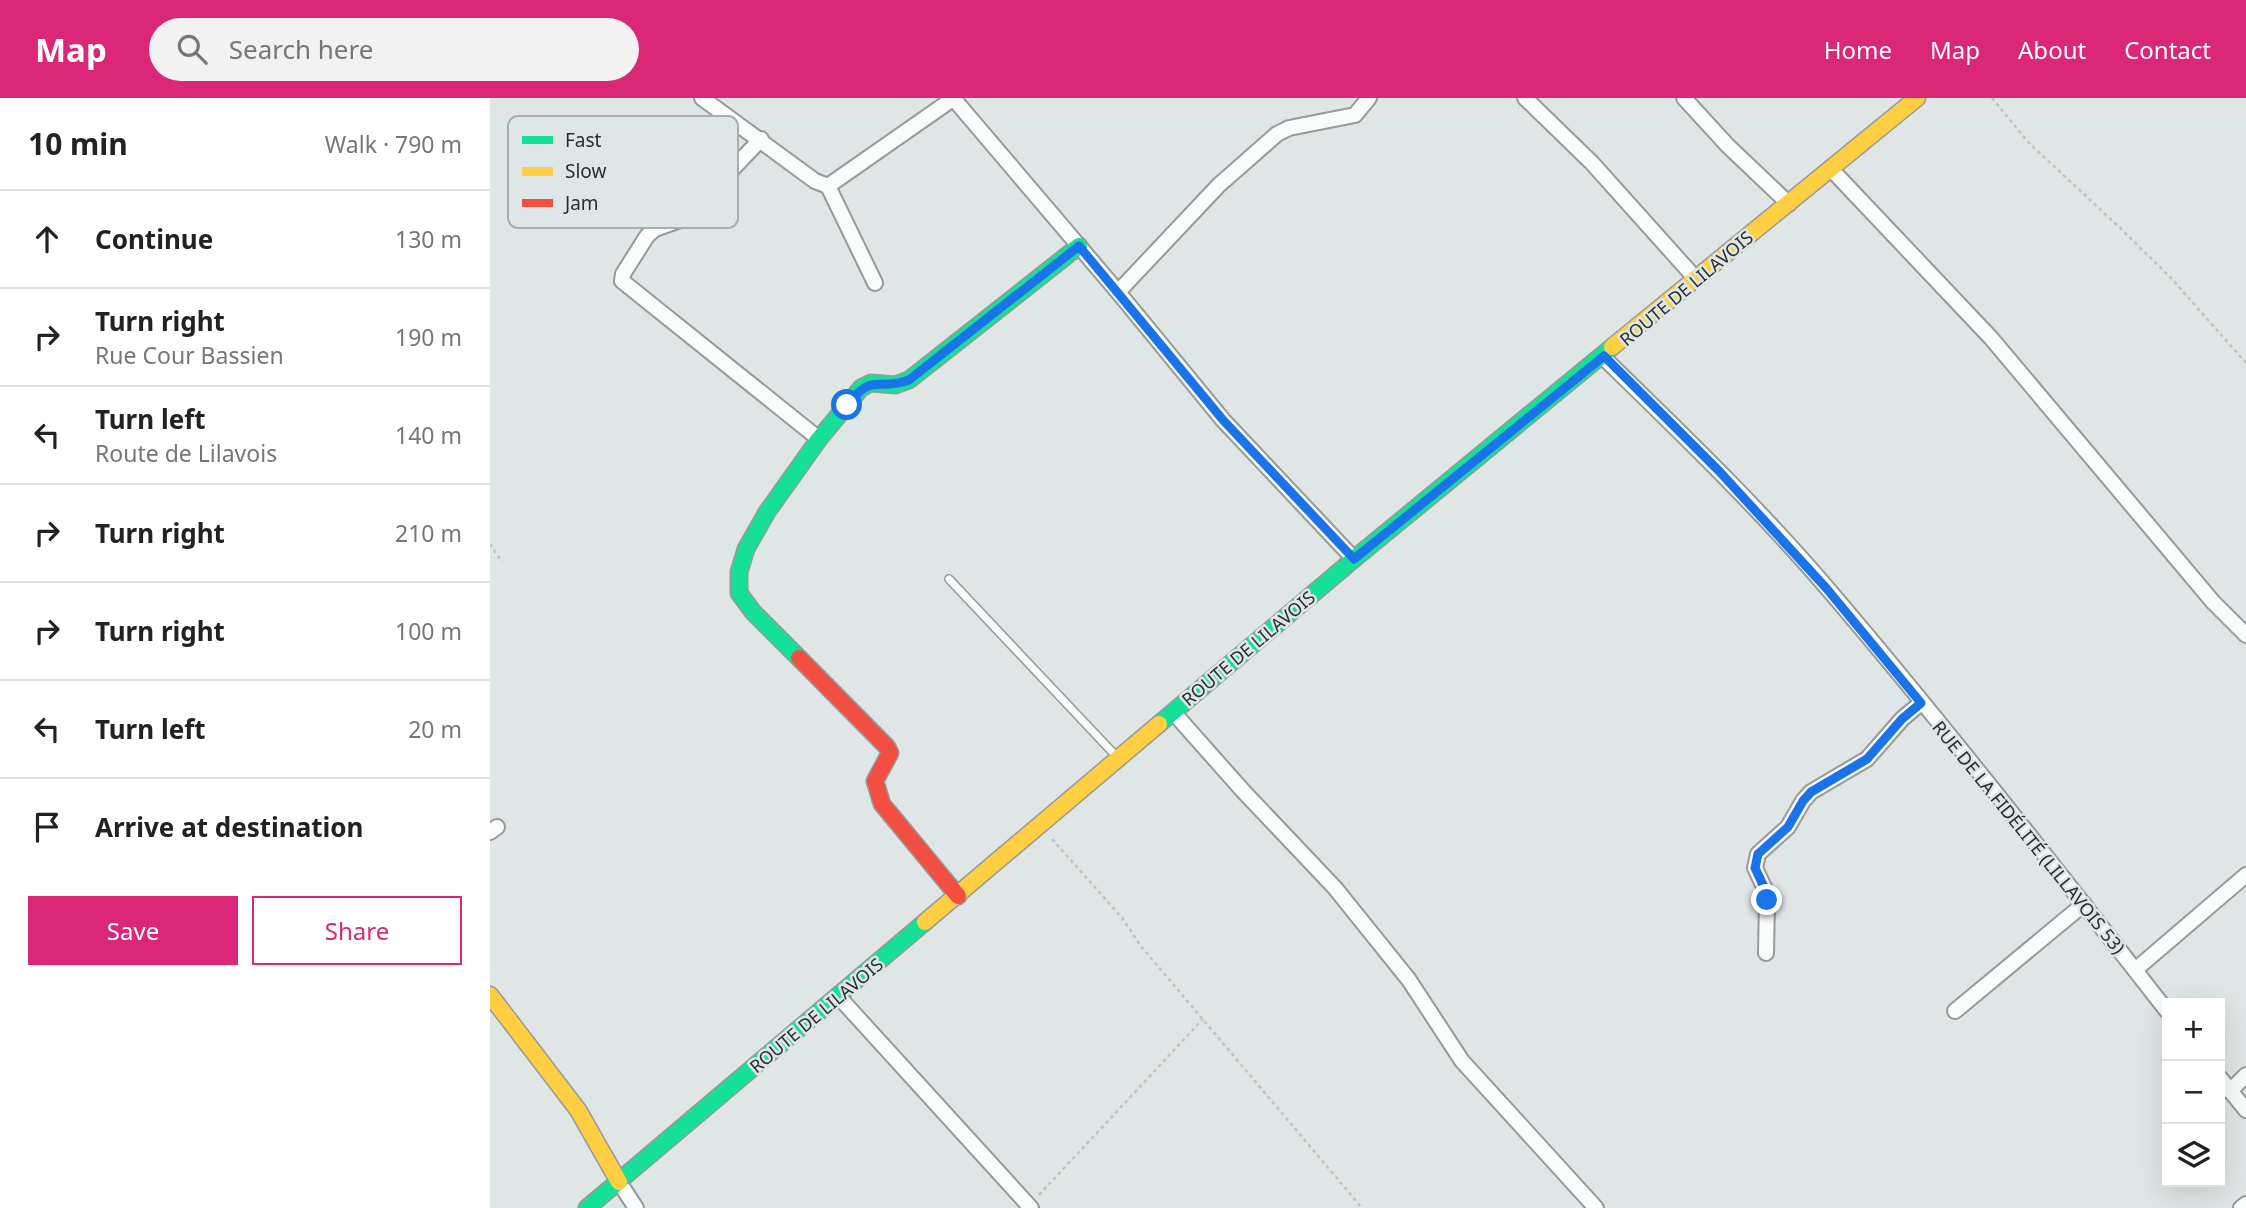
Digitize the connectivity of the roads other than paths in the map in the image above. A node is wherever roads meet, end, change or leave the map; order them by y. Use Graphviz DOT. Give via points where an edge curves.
graph roads {
  1 [pos="702,98"];
  2 [pos="953,98"];
  3 [pos="1369,98"];
  4 [pos="1525,98"];
  5 [pos="1685,98"];
  6 [pos="1917,98"];
  7 [pos="728,116"];
  8 [pos="738,123"];
  9 [pos="761,139"];
  10 [pos="738,163"];
  11 [pos="1831,169"];
  12 [pos="828,186"];
  13 [pos="1788,204"];
  14 [pos="658,228"];
  15 [pos="1079,246"];
  16 [pos="1696,279"];
  17 [pos="875,283"];
  18 [pos="1118,292"];
  19 [pos="1604,356"];
  20 [pos="819,439"];
  21 [pos="1354,559"];
  22 [pos="949,579"];
  23 [pos="2246,635"];
  24 [pos="1921,703"];
  25 [pos="1173,712"];
  26 [pos="1118,759"];
  27 [pos="2246,875"];
  28 [pos="958,896"];
  29 [pos="2084,904"];
  30 [pos="1766,953"];
  31 [pos="2135,970"];
  32 [pos="490,995"];
  33 [pos="838,996"];
  34 [pos="2162,1005"];
  35 [pos="1955,1011"];
  36 [pos="2246,1075"];
  37 [pos="2225,1084"];
  38 [pos="2230,1091"];
  39 [pos="2246,1110"];
  40 [pos="619,1182"];
  41 [pos="2246,1204"];
  42 [pos="1030,1207"];
  43 [pos="587,1208"];
  44 [pos="636,1208"];
  45 [pos="1596,1208"];
  46 [pos="2241,1208"];
  1 -- 7 [label="street"];
  2 -- 12 [label="street"];
  2 -- 15 [label="street"];
  3 -- 18 [label="street" via="1355,115 1277,134 1219,185"];
  4 -- 16 [label="street" via="1592,163"];
  5 -- 13 [label="street"];
  6 -- 11 [label="main road, ROUTE DE LILAVOIS"];
  8 -- 9 [label="street"];
  9 -- 10 [label="street"];
  9 -- 12 [label="street"];
  11 -- 13 [label="main road, ROUTE DE LILAVOIS"];
  11 -- 23 [label="street" via="1990,338"];
  12 -- 17 [label="street"];
  13 -- 16 [label="main road, ROUTE DE LILAVOIS"];
  14 -- 20 [label="street" via="647,236 622,281"];
  15 -- 18 [label="street"];
  15 -- 20 [label="main road" via="909,380 861,388"];
  16 -- 19 [label="main road, ROUTE DE LILAVOIS"];
  18 -- 21 [label="street" via="1223,420"];
  19 -- 21 [label="main road, ROUTE DE LILAVOIS"];
  19 -- 24 [label="street, RUE DE LA FIDÉLITÉ (LILLAVOIS 53)" via="1818,579"];
  20 -- 28 [label="main road" via="746,549 739,593 887,747 890,753 874,776 874,791"];
  21 -- 25 [label="main road, ROUTE DE LILAVOIS"];
  22 -- 26 [label="lane"];
  24 -- 29 [label="street, RUE DE LA FIDÉLITÉ (LILLAVOIS 53)"];
  24 -- 30 [label="street" via="1867,759 1811,792 1788,827 1758,854 1755,868 1767,900"];
  25 -- 26 [label="main road, ROUTE DE LILAVOIS"];
  25 -- 45 [label="street" via="1335,888 1409,980 1462,1061"];
  26 -- 28 [label="main road, ROUTE DE LILAVOIS"];
  27 -- 31 [label="street"];
  28 -- 33 [label="main road, ROUTE DE LILAVOIS"];
  29 -- 31 [label="street, RUE DE LA FIDÉLITÉ (LILLAVOIS 53)"];
  29 -- 35 [label="street"];
  31 -- 34 [label="street, RUE DE LA FIDÉLITÉ (LILLAVOIS 53)"];
  32 -- 40 [label="main road" via="578,1110"];
  33 -- 40 [label="main road, ROUTE DE LILAVOIS"];
  33 -- 42 [label="street"];
  36 -- 38 [label="street"];
  37 -- 38 [label="street"];
  38 -- 39 [label="street"];
  40 -- 43 [label="main road, ROUTE DE LILAVOIS"];
  40 -- 44 [label="street"];
  41 -- 46 [label="street"];
}
